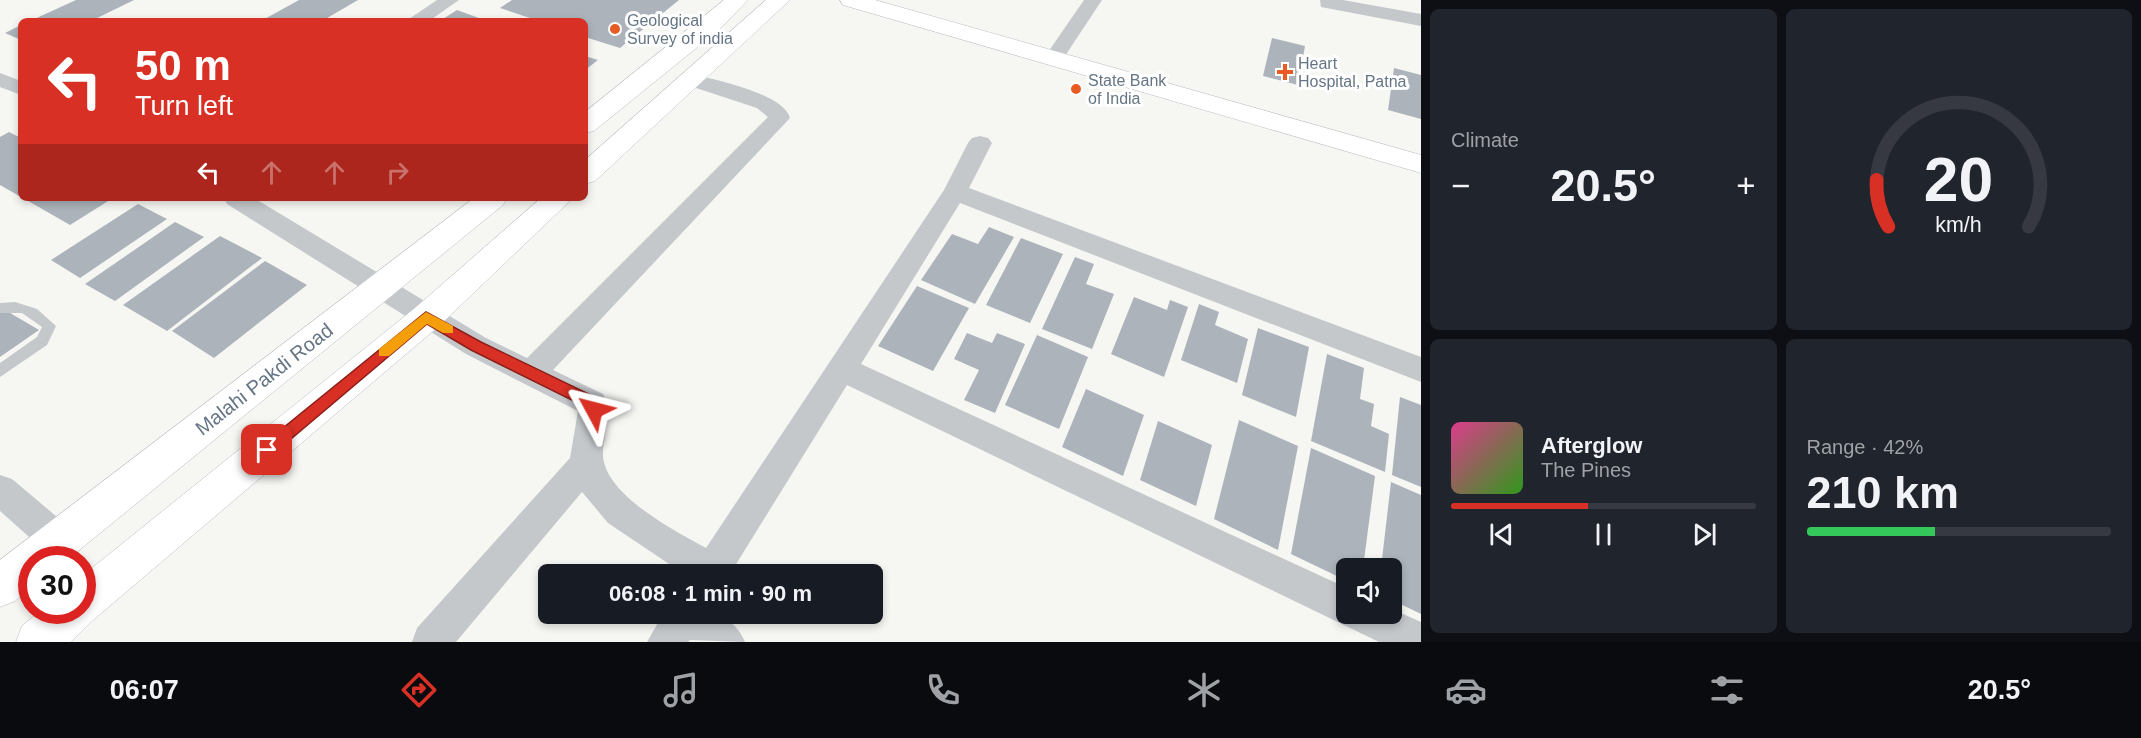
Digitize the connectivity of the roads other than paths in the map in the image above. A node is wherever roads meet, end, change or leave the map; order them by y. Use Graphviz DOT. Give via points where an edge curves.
graph roads {
  1 [pos="450,0"];
  2 [pos="737,0"];
  3 [pos="779,0"];
  4 [pos="851,0"];
  5 [pos="1093,0"];
  6 [pos="1324,1"];
  7 [pos="421,18"];
  8 [pos="1421,20"];
  9 [pos="1054,58"];
  10 [pos="0,79"];
  11 [pos="691,80"];
  12 [pos="18,88"];
  13 [pos="588,123"];
  14 [pos="981,143"];
  15 [pos="1421,164"];
  16 [pos="588,172"];
  17 [pos="955,192"];
  18 [pos="241,201"];
  19 [pos="489,201"];
  20 [pos="556,201"];
  21 [pos="381,287"];
  22 [pos="0,308"];
  23 [pos="426,317"];
  24 [pos="842,369"];
  25 [pos="1421,370"];
  26 [pos="0,371"];
  27 [pos="531,373"];
  28 [pos="586,463"];
  29 [pos="0,490"];
  30 [pos="36,546"];
  31 [pos="51,546"];
  32 [pos="697,564"];
  33 [pos="717,564"];
  34 [pos="18,572"];
  35 [pos="0,586"];
  36 [pos="96,592"];
  37 [pos="1336,602"];
  38 [pos="59,624"];
  39 [pos="678,624"];
  40 [pos="700,624"];
  41 [pos="1382,624"];
  42 [pos="38,642"];
  43 [pos="431,642"];
  44 [pos="666,642"];
  45 [pos="726,642"];
  46 [pos="1421,642"];
  1 -- 7 [label="street"];
  2 -- 13 [label="main road"];
  3 -- 11 [label="main road"];
  4 -- 9 [label="main road"];
  5 -- 9 [label="street"];
  6 -- 8 [label="street"];
  9 -- 15 [label="main road"];
  10 -- 12 [label="street"];
  11 -- 16 [label="main road"];
  11 -- 27 [label="street" via="765,103 778,112 779,118"];
  14 -- 17 [label="street"];
  17 -- 24 [label="street"];
  17 -- 25 [label="street"];
  18 -- 21 [label="street"];
  19 -- 21 [label="main road, Malahi Pakdi Road"];
  20 -- 23 [label="main road"];
  21 -- 23 [label="street"];
  21 -- 31 [label="main road, Malahi Pakdi Road"];
  22 -- 26 [label="lane" via="14,305 35,312 49,326 42,341"];
  23 -- 27 [label="street"];
  23 -- 36 [label="main road"];
  24 -- 33 [label="street"];
  24 -- 37 [label="street"];
  27 -- 28 [label="street" via="593,405"];
  28 -- 32 [label="street" via="594,484 616,510"];
  28 -- 43 [label="street"];
  29 -- 30 [label="street"];
  34 -- 35 [label="main road, Malahi Pakdi Road"];
  38 -- 42 [label="main road"];
  39 -- 44 [label="street"];
  40 -- 45 [label="street"];
  41 -- 46 [label="street"];
}
